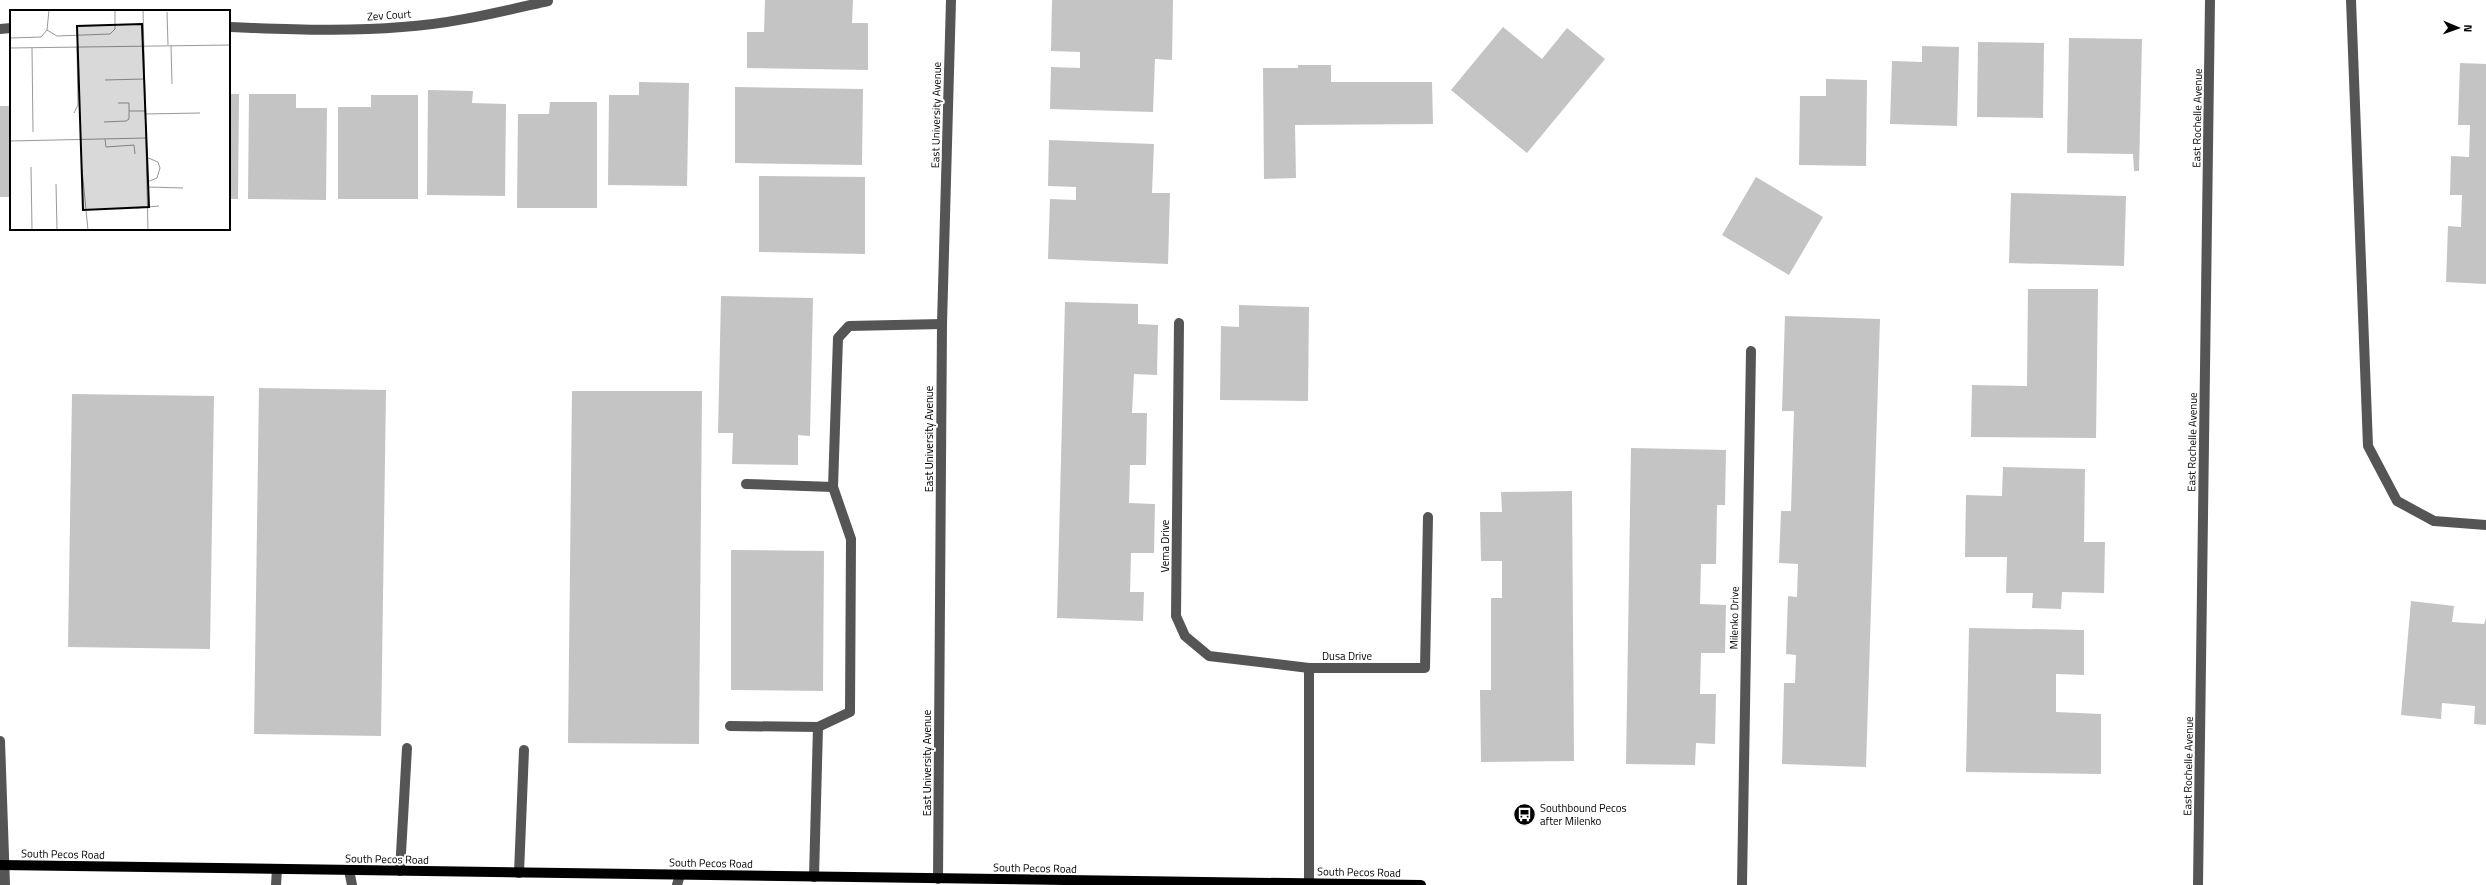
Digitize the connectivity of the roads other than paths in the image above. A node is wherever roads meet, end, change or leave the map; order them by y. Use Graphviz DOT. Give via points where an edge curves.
graph roads {
  1 [pos="951,0"];
  2 [pos="2210,0"];
  3 [pos="2351,0"];
  4 [pos="548,1"];
  5 [pos="230,27"];
  6 [pos="10,28"];
  7 [pos="0,29"];
  8 [pos="1178,322"];
  9 [pos="942,324"];
  10 [pos="1751,351"];
  11 [pos="746,484"];
  12 [pos="833,487"];
  13 [pos="1428,517"];
  14 [pos="2486,525"];
  15 [pos="1309,668"];
  16 [pos="730,726"];
  17 [pos="818,727"];
  18 [pos="0,741"];
  19 [pos="407,748"];
  20 [pos="524,750"];
  21 [pos="3,865"];
  22 [pos="277,869"];
  23 [pos="349,870"];
  24 [pos="400,871"];
  25 [pos="519,872"];
  26 [pos="680,875"];
  27 [pos="814,877"];
  28 [pos="938,879"];
  29 [pos="1308,883"];
  30 [pos="1263,884"];
  31 [pos="5,885"];
  32 [pos="276,885"];
  33 [pos="352,885"];
  34 [pos="677,885"];
  35 [pos="1421,885"];
  36 [pos="1742,885"];
  37 [pos="2198,885"];
  1 -- 9 [label="street, East University Avenue"];
  2 -- 37 [label="street, East Rochelle Avenue"];
  3 -- 14 [label="street" via="2368,446 2397,501 2434,521"];
  4 -- 5 [label="street, Zev Court" via="469,19 402,28"];
  6 -- 7 [label="street"];
  8 -- 15 [label="street, Vema Drive" via="1176,616 1186,636 1209,656"];
  9 -- 12 [label="street" via="849,326 838,338"];
  9 -- 28 [label="street, East University Avenue"];
  10 -- 36 [label="street, Milenko Drive"];
  11 -- 12 [label="street"];
  12 -- 17 [label="street" via="851,539 850,712"];
  13 -- 15 [label="street, Dusa Drive" via="1425,668"];
  15 -- 29 [label="street, Dusa Drive"];
  16 -- 17 [label="street"];
  17 -- 27 [label="street"];
  18 -- 21 [label="street"];
  19 -- 24 [label="street"];
  20 -- 25 [label="street"];
  21 -- 22 [label="main road, South Pecos Road"];
  21 -- 31 [label="street"];
  22 -- 23 [label="main road, South Pecos Road"];
  22 -- 32 [label="street"];
  23 -- 24 [label="main road, South Pecos Road"];
  23 -- 33 [label="street"];
  24 -- 25 [label="main road, South Pecos Road"];
  25 -- 26 [label="main road, South Pecos Road"];
  26 -- 27 [label="main road, South Pecos Road"];
  26 -- 34 [label="street"];
  27 -- 28 [label="main road, South Pecos Road"];
  28 -- 30 [label="main road, South Pecos Road"];
  29 -- 30 [label="main road, South Pecos Road"];
  29 -- 35 [label="main road, South Pecos Road"];
}
